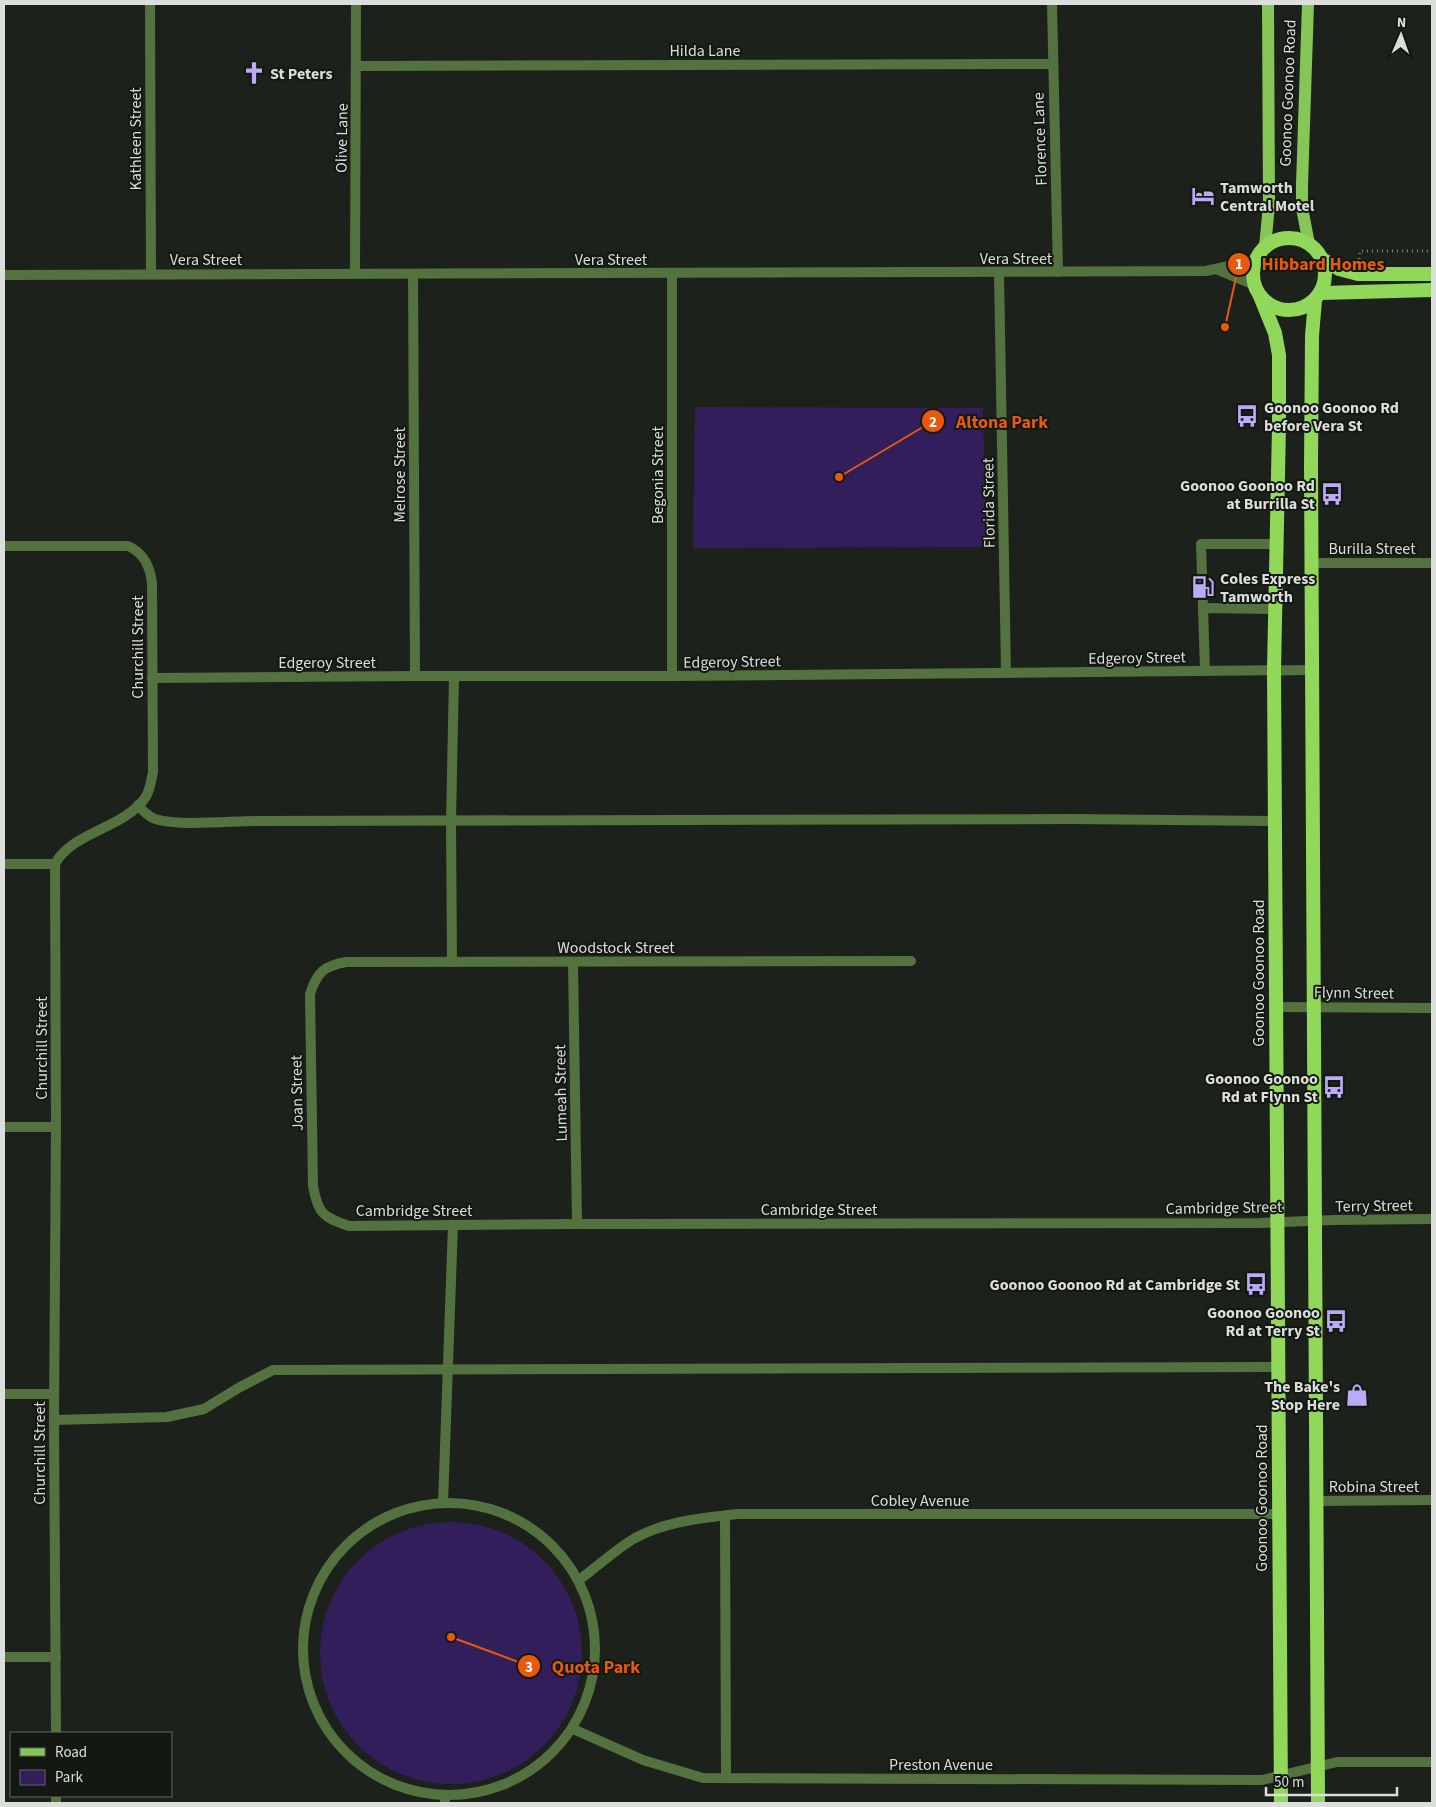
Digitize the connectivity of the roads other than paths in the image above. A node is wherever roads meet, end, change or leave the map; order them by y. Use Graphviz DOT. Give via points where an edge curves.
graph roads {
  1 [pos="150,4"];
  2 [pos="356,4"];
  3 [pos="1052,4"];
  4 [pos="1268,4"];
  5 [pos="1308,4"];
  6 [pos="1052,64"];
  7 [pos="357,66"];
  8 [pos="1308,244"];
  9 [pos="1265,247"];
  10 [pos="1322,259"];
  11 [pos="1256,260"];
  12 [pos="1218,270"];
  13 [pos="1058,272"];
  14 [pos="355,273"];
  15 [pos="999,273"];
  16 [pos="151,274"];
  17 [pos="412,274"];
  18 [pos="672,274"];
  19 [pos="1432,274"];
  20 [pos="4,275"];
  21 [pos="1257,290"];
  22 [pos="1432,290"];
  23 [pos="1318,297"];
  24 [pos="1277,544"];
  25 [pos="4,546"];
  26 [pos="1311,563"];
  27 [pos="1432,564"];
  28 [pos="1203,608"];
  29 [pos="1276,610"];
  30 [pos="1274,670"];
  31 [pos="1312,670"];
  32 [pos="1204,671"];
  33 [pos="1006,673"];
  34 [pos="415,676"];
  35 [pos="454,676"];
  36 [pos="672,676"];
  37 [pos="152,678"];
  38 [pos="138,805"];
  39 [pos="451,821"];
  40 [pos="1275,821"];
  41 [pos="4,864"];
  42 [pos="55,864"];
  43 [pos="911,960"];
  44 [pos="452,962"];
  45 [pos="573,962"];
  46 [pos="322,970"];
  47 [pos="1276,1007"];
  48 [pos="1314,1007"];
  49 [pos="1432,1008"];
  50 [pos="4,1127"];
  51 [pos="56,1127"];
  52 [pos="326,1216"];
  53 [pos="1432,1220"];
  54 [pos="1315,1221"];
  55 [pos="1278,1222"];
  56 [pos="577,1224"];
  57 [pos="453,1225"];
  58 [pos="1278,1367"];
  59 [pos="448,1370"];
  60 [pos="4,1394"];
  61 [pos="54,1394"];
  62 [pos="54,1420"];
  63 [pos="1432,1500"];
  64 [pos="1316,1501"];
  65 [pos="443,1503"];
  66 [pos="1279,1514"];
  67 [pos="725,1516"];
  68 [pos="578,1580"];
  69 [pos="4,1657"];
  70 [pos="56,1657"];
  71 [pos="573,1729"];
  72 [pos="56,1732"];
  73 [pos="1432,1762"];
  74 [pos="1318,1767"];
  75 [pos="1280,1776"];
  76 [pos="726,1778"];
  77 [pos="445,1800"];
  78 [pos="1281,1803"];
  79 [pos="1318,1803"];
  1 -- 16 [label="street, Kathleen Street"];
  2 -- 7 [label="street, Olive Lane"];
  3 -- 6 [label="street, Florence Lane"];
  4 -- 9 [label="main road, Goonoo Goonoo Road" via="1269,204"];
  5 -- 8 [label="main road, Goonoo Goonoo Road" via="1302,185"];
  6 -- 7 [label="street, Hilda Lane"];
  6 -- 13 [label="street, Florence Lane"];
  7 -- 14 [label="street, Olive Lane"];
  8 -- 9 [label="highway" via="1286,238"];
  8 -- 10 [label="highway"];
  9 -- 11 [label="highway"];
  10 -- 19 [label="highway" via="1339,269 1358,274"];
  10 -- 23 [label="highway" via="1326,270 1325,282"];
  11 -- 12 [label="street, Vera Street"];
  11 -- 21 [label="highway" via="1253,272"];
  12 -- 13 [label="street, Vera Street"];
  12 -- 21 [label="street, Vera Street"];
  13 -- 15 [label="street, Vera Street"];
  14 -- 16 [label="street, Vera Street"];
  14 -- 17 [label="street, Vera Street"];
  15 -- 18 [label="street, Vera Street"];
  15 -- 33 [label="street, Florida Street"];
  16 -- 20 [label="street, Vera Street"];
  17 -- 18 [label="street, Vera Street"];
  17 -- 34 [label="street, Melrose Street"];
  18 -- 36 [label="street, Begonia Street"];
  21 -- 23 [label="highway" via="1269,305 1280,310 1293,311 1305,307"];
  21 -- 24 [label="highway, Goonoo Goonoo Road" via="1274,332 1279,355"];
  22 -- 23 [label="highway"];
  23 -- 26 [label="highway" via="1311,367"];
  24 -- 28 [label="street" via="1201,544"];
  24 -- 29 [label="highway, Goonoo Goonoo Road"];
  25 -- 37 [label="street, Churchill Street" via="128,546 141,554 150,570 152,583"];
  26 -- 27 [label="street, Burilla Street"];
  26 -- 31 [label="highway"];
  28 -- 29 [label="street"];
  28 -- 32 [label="street"];
  29 -- 30 [label="highway, Goonoo Goonoo Road"];
  30 -- 31 [label="street, Edgeroy Street"];
  30 -- 32 [label="street, Edgeroy Street"];
  30 -- 40 [label="highway, Goonoo Goonoo Road"];
  31 -- 48 [label="highway"];
  32 -- 33 [label="street, Edgeroy Street"];
  33 -- 36 [label="street, Edgeroy Street"];
  34 -- 35 [label="street, Edgeroy Street"];
  34 -- 37 [label="street, Edgeroy Street"];
  35 -- 36 [label="street, Edgeroy Street"];
  35 -- 39 [label="street"];
  37 -- 38 [label="street, Churchill Street" via="153,772 149,790"];
  38 -- 39 [label="street" via="152,818 170,823"];
  38 -- 42 [label="street, Churchill Street" via="120,820 71,846"];
  39 -- 40 [label="street"];
  39 -- 44 [label="street"];
  40 -- 47 [label="highway, Goonoo Goonoo Road"];
  41 -- 42 [label="street"];
  42 -- 51 [label="street, Churchill Street"];
  43 -- 45 [label="street, Woodstock Street"];
  44 -- 45 [label="street, Woodstock Street"];
  44 -- 46 [label="street, Woodstock Street" via="346,962"];
  45 -- 56 [label="street, Lumeah Street"];
  46 -- 52 [label="street, Joan Street" via="310,994 313,1186 316,1201"];
  47 -- 48 [label="street, Flynn Street"];
  47 -- 55 [label="highway, Goonoo Goonoo Road"];
  48 -- 49 [label="street, Flynn Street"];
  48 -- 54 [label="highway"];
  50 -- 51 [label="street"];
  51 -- 61 [label="street, Churchill Street"];
  52 -- 57 [label="street, Cambridge Street" via="349,1226"];
  53 -- 54 [label="street, Terry Street"];
  54 -- 55 [label="street, Cambridge Street"];
  54 -- 64 [label="highway"];
  55 -- 56 [label="street, Cambridge Street"];
  55 -- 58 [label="highway, Goonoo Goonoo Road"];
  56 -- 57 [label="street, Cambridge Street"];
  57 -- 59 [label="street"];
  58 -- 59 [label="street"];
  58 -- 66 [label="highway, Goonoo Goonoo Road"];
  59 -- 62 [label="street" via="273,1370 204,1409 167,1418"];
  59 -- 65 [label="street"];
  60 -- 61 [label="street"];
  61 -- 62 [label="street, Churchill Street"];
  62 -- 70 [label="street, Churchill Street"];
  63 -- 64 [label="street, Robina Street"];
  64 -- 74 [label="highway"];
  65 -- 68 [label="street" via="484,1507 522,1522 554,1547"];
  65 -- 77 [label="street" via="394,1513 351,1540 320,1578 304,1626 304,1675 321,1722 353,1760 396,1786"];
  66 -- 67 [label="street, Cobley Avenue"];
  66 -- 75 [label="highway, Goonoo Goonoo Road"];
  67 -- 68 [label="street, Cobley Avenue" via="698,1518 656,1529 634,1539"];
  67 -- 76 [label="street"];
  68 -- 71 [label="street" via="592,1616 596,1655 589,1694"];
  69 -- 70 [label="street"];
  70 -- 72 [label="street, Churchill Street"];
  71 -- 76 [label="street, Preston Avenue" via="643,1760 703,1778"];
  71 -- 77 [label="street" via="539,1765 530,1770 494,1789"];
  73 -- 74 [label="street, Preston Avenue" via="1337,1762"];
  74 -- 75 [label="street, Preston Avenue"];
  74 -- 79 [label="highway"];
  75 -- 76 [label="street, Preston Avenue" via="1262,1780"];
  75 -- 78 [label="highway, Goonoo Goonoo Road"];
}
